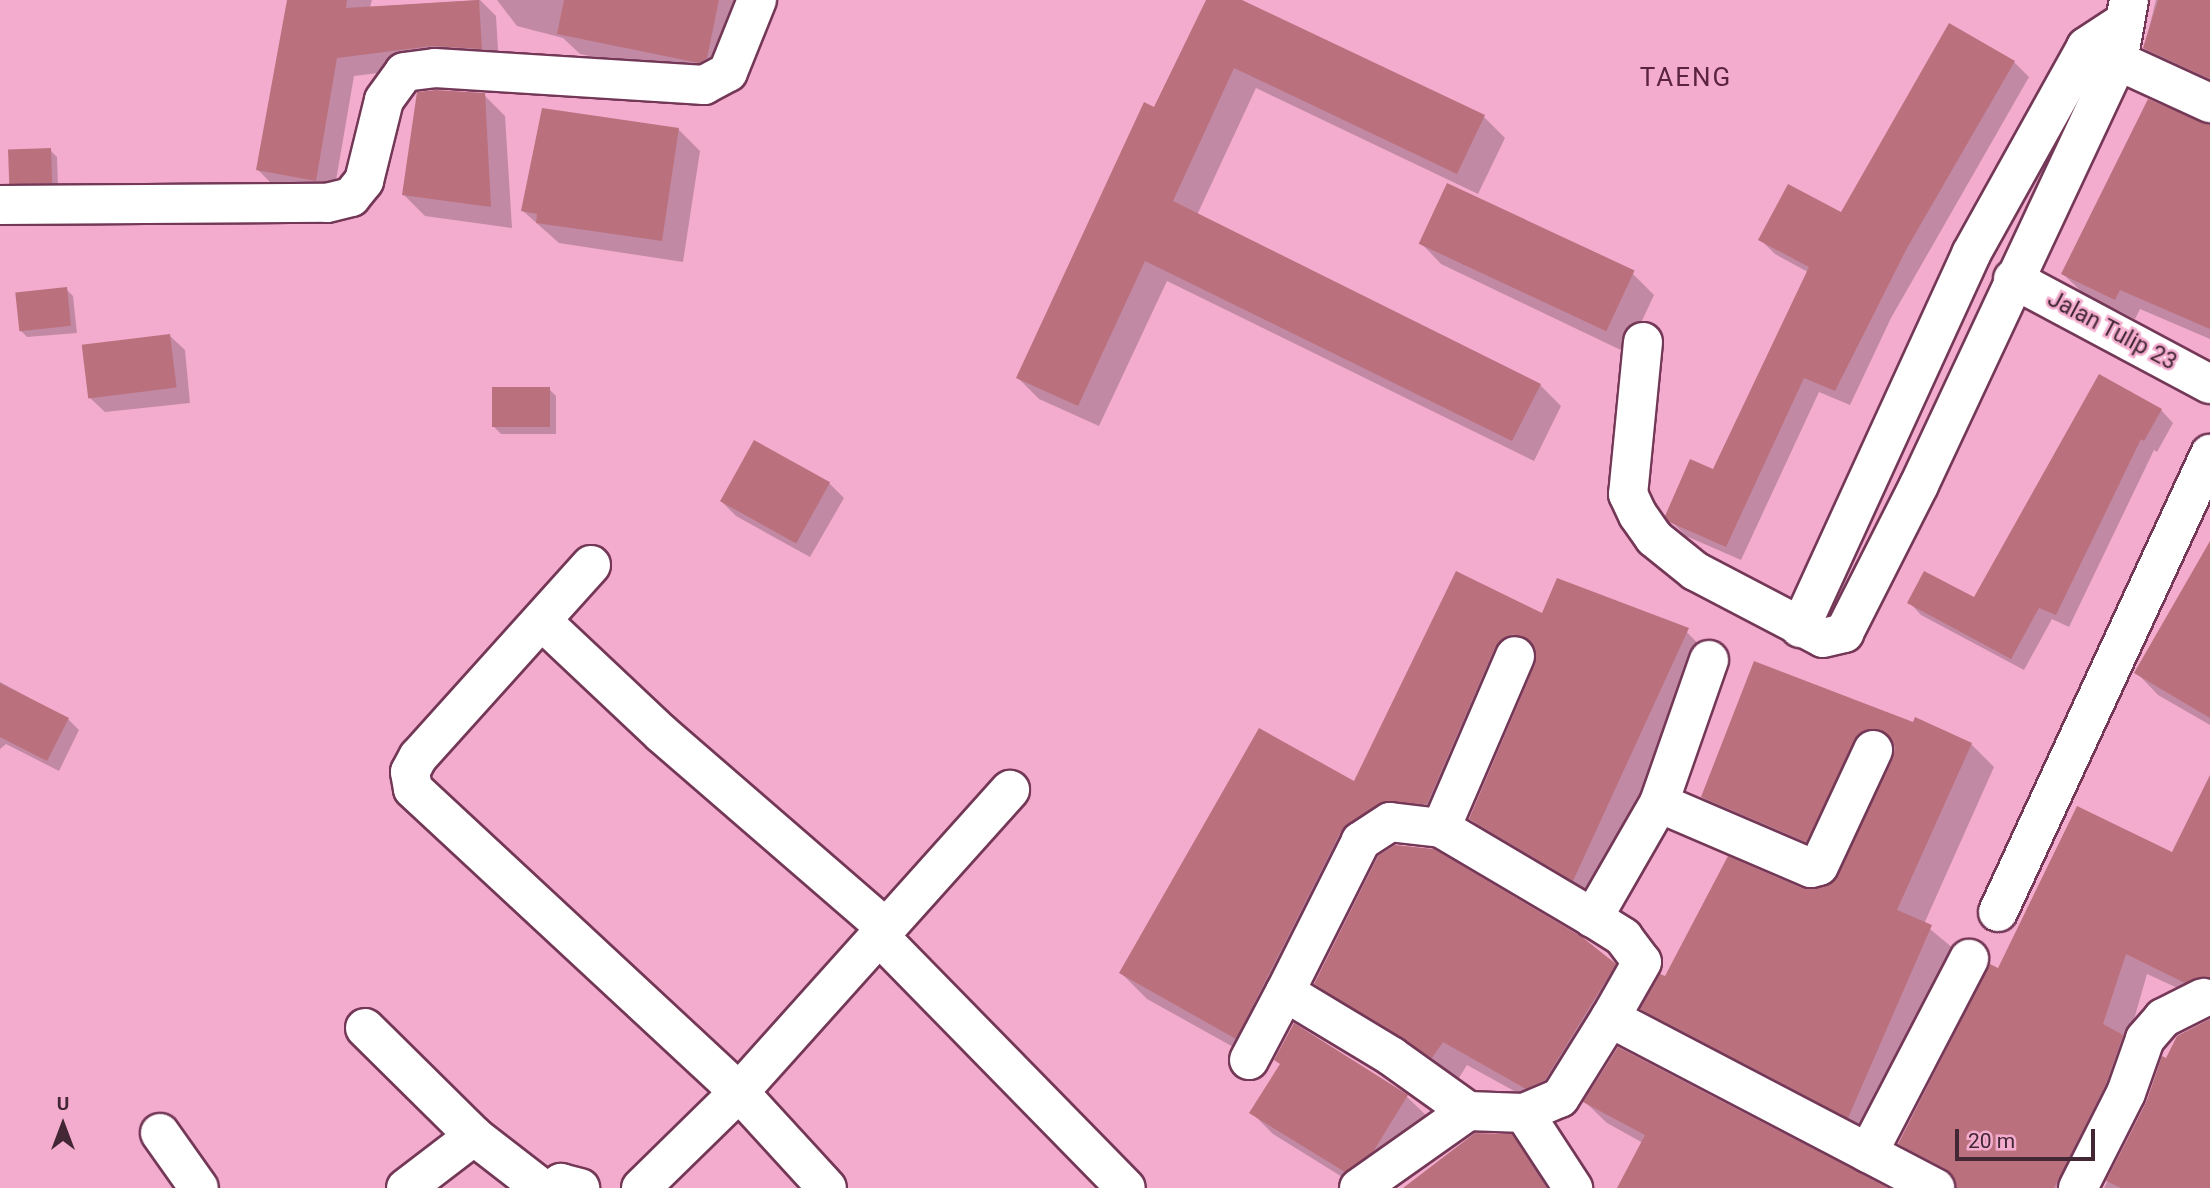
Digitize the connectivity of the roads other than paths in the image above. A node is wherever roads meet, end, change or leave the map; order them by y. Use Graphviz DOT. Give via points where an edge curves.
graph roads {
  1 [pos="757,0"];
  2 [pos="2125,12"];
  3 [pos="2102,54"];
  4 [pos="2210,103"];
  5 [pos="0,205"];
  6 [pos="2014,279"];
  7 [pos="1936,331"];
  8 [pos="1643,342"];
  9 [pos="1978,356"];
  10 [pos="2210,384"];
  11 [pos="2210,454"];
  12 [pos="591,565"];
  13 [pos="543,622"];
  14 [pos="1800,628"];
  15 [pos="1516,656"];
  16 [pos="1709,660"];
  17 [pos="1873,750"];
  18 [pos="1010,790"];
  19 [pos="1659,803"];
  20 [pos="1441,828"];
  21 [pos="1998,912"];
  22 [pos="1593,918"];
  23 [pos="882,932"];
  24 [pos="1969,959"];
  25 [pos="1285,992"];
  26 [pos="2203,998"];
  27 [pos="1610,1018"];
  28 [pos="365,1028"];
  29 [pos="1249,1060"];
  30 [pos="739,1091"];
  31 [pos="1468,1111"];
  32 [pos="1524,1112"];
  33 [pos="160,1133"];
  34 [pos="474,1136"];
  35 [pos="1868,1153"];
  36 [pos="199,1188"];
  37 [pos="405,1188"];
  38 [pos="541,1188"];
  39 [pos="555,1188"];
  40 [pos="580,1188"];
  41 [pos="641,1188"];
  42 [pos="827,1188"];
  43 [pos="1126,1188"];
  44 [pos="1359,1188"];
  45 [pos="1573,1188"];
  46 [pos="1935,1188"];
  47 [pos="2078,1188"];
  1 -- 5 [label="street" via="728,72 704,85 447,69 404,72 384,100 364,181 351,197"];
  2 -- 3 [label="street"];
  3 -- 4 [label="street"];
  3 -- 6 [label="street"];
  3 -- 7 [label="street" via="1970,254"];
  6 -- 9 [label="street"];
  6 -- 10 [label="street, Jalan Tulip 23"];
  7 -- 9 [label="street"];
  7 -- 14 [label="street"];
  8 -- 14 [label="street" via="1628,494 1638,514 1654,538 1695,571"];
  9 -- 14 [label="street" via="1851,625 1836,638"];
  11 -- 21 [label="street"];
  12 -- 13 [label="street"];
  13 -- 23 [label="street"];
  13 -- 30 [label="street" via="418,757 410,772 413,789"];
  15 -- 20 [label="street"];
  16 -- 19 [label="street"];
  17 -- 19 [label="street" via="1819,866 1811,868"];
  18 -- 23 [label="street"];
  19 -- 22 [label="street"];
  20 -- 22 [label="street"];
  20 -- 25 [label="street" via="1398,821 1366,835"];
  22 -- 27 [label="street" via="1623,937 1642,962"];
  23 -- 30 [label="street"];
  23 -- 43 [label="street"];
  24 -- 35 [label="street"];
  25 -- 29 [label="street"];
  25 -- 31 [label="street" via="1391,1056"];
  26 -- 47 [label="street" via="2163,1018 2145,1039 2126,1093"];
  27 -- 32 [label="street" via="1560,1098"];
  27 -- 35 [label="street"];
  28 -- 34 [label="street"];
  30 -- 41 [label="street"];
  30 -- 42 [label="street"];
  31 -- 32 [label="street"];
  31 -- 44 [label="street"];
  32 -- 45 [label="street"];
  33 -- 36 [label="street"];
  34 -- 37 [label="street"];
  34 -- 38 [label="street"];
  35 -- 46 [label="street"];
  39 -- 40 [label="street" via="561,1183"];
}
